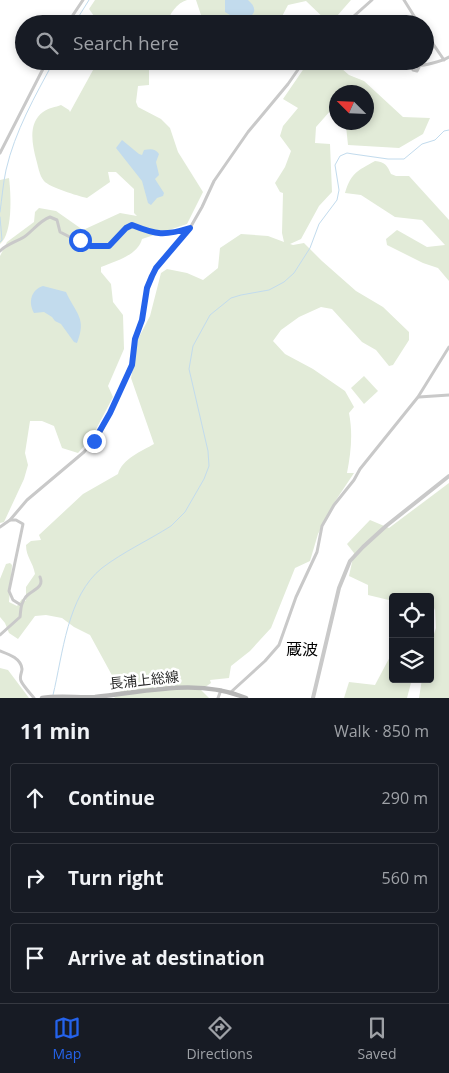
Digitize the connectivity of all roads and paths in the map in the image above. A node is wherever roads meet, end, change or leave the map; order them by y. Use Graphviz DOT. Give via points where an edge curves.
graph roads {
  1 [pos="83,0"];
  2 [pos="372,0"];
  3 [pos="404,0"];
  4 [pos="73,15"];
  5 [pos="354,15"];
  6 [pos="413,15"];
  7 [pos="434,45"];
  8 [pos="449,57"];
  9 [pos="444,60"];
  10 [pos="434,62"];
  11 [pos="42,70"];
  12 [pos="298,70"];
  13 [pos="0,154"];
  14 [pos="190,228"];
  15 [pos="0,251"];
  16 [pos="449,347"];
  17 [pos="449,395"];
  18 [pos="418,397"];
  19 [pos="449,476"];
  20 [pos="10,520"];
  21 [pos="0,527"];
  22 [pos="40,577"];
  23 [pos="21,605"];
  24 [pos="0,635"];
  25 [pos="0,651"];
  26 [pos="221,690"];
  27 [pos="231,692"];
  28 [pos="34,698"];
  29 [pos="42,698"];
  30 [pos="218,698"];
  31 [pos="246,698"];
  32 [pos="313,698"];
  1 -- 4 [label="street"];
  2 -- 5 [label="street"];
  3 -- 6 [label="street"];
  7 -- 9 [label="street"];
  8 -- 9 [label="street"];
  9 -- 10 [label="street"];
  11 -- 13 [label="street"];
  12 -- 14 [label="street" via="214,181"];
  14 -- 15 [label="street" via="174,233 157,233 132,225 104,247 88,245 60,232 57,220 50,217"];
  14 -- 20 [label="street" via="152,276 135,339 132,365 101,432 84,452 27,500"];
  16 -- 18 [label="street"];
  17 -- 18 [label="street"];
  18 -- 27 [label="street" via="360,468 322,526 317,552 278,644"];
  19 -- 32 [label="street" via="386,526 350,560 339,588"];
  20 -- 21 [label="street"];
  20 -- 23 [label="street" via="23,524 9,591 13,600"];
  22 -- 23 [label="street" via="40,586 27,594"];
  23 -- 24 [label="street" via="20,617"];
  25 -- 28 [label="street" via="18,660 22,669 21,682"];
  26 -- 27 [label="main road, 長浦上総線"];
  26 -- 29 [label="main road, 長浦上総線" via="187,687 93,697"];
  26 -- 30 [label="street"];
  27 -- 31 [label="main road, 長浦上総線"];
}
